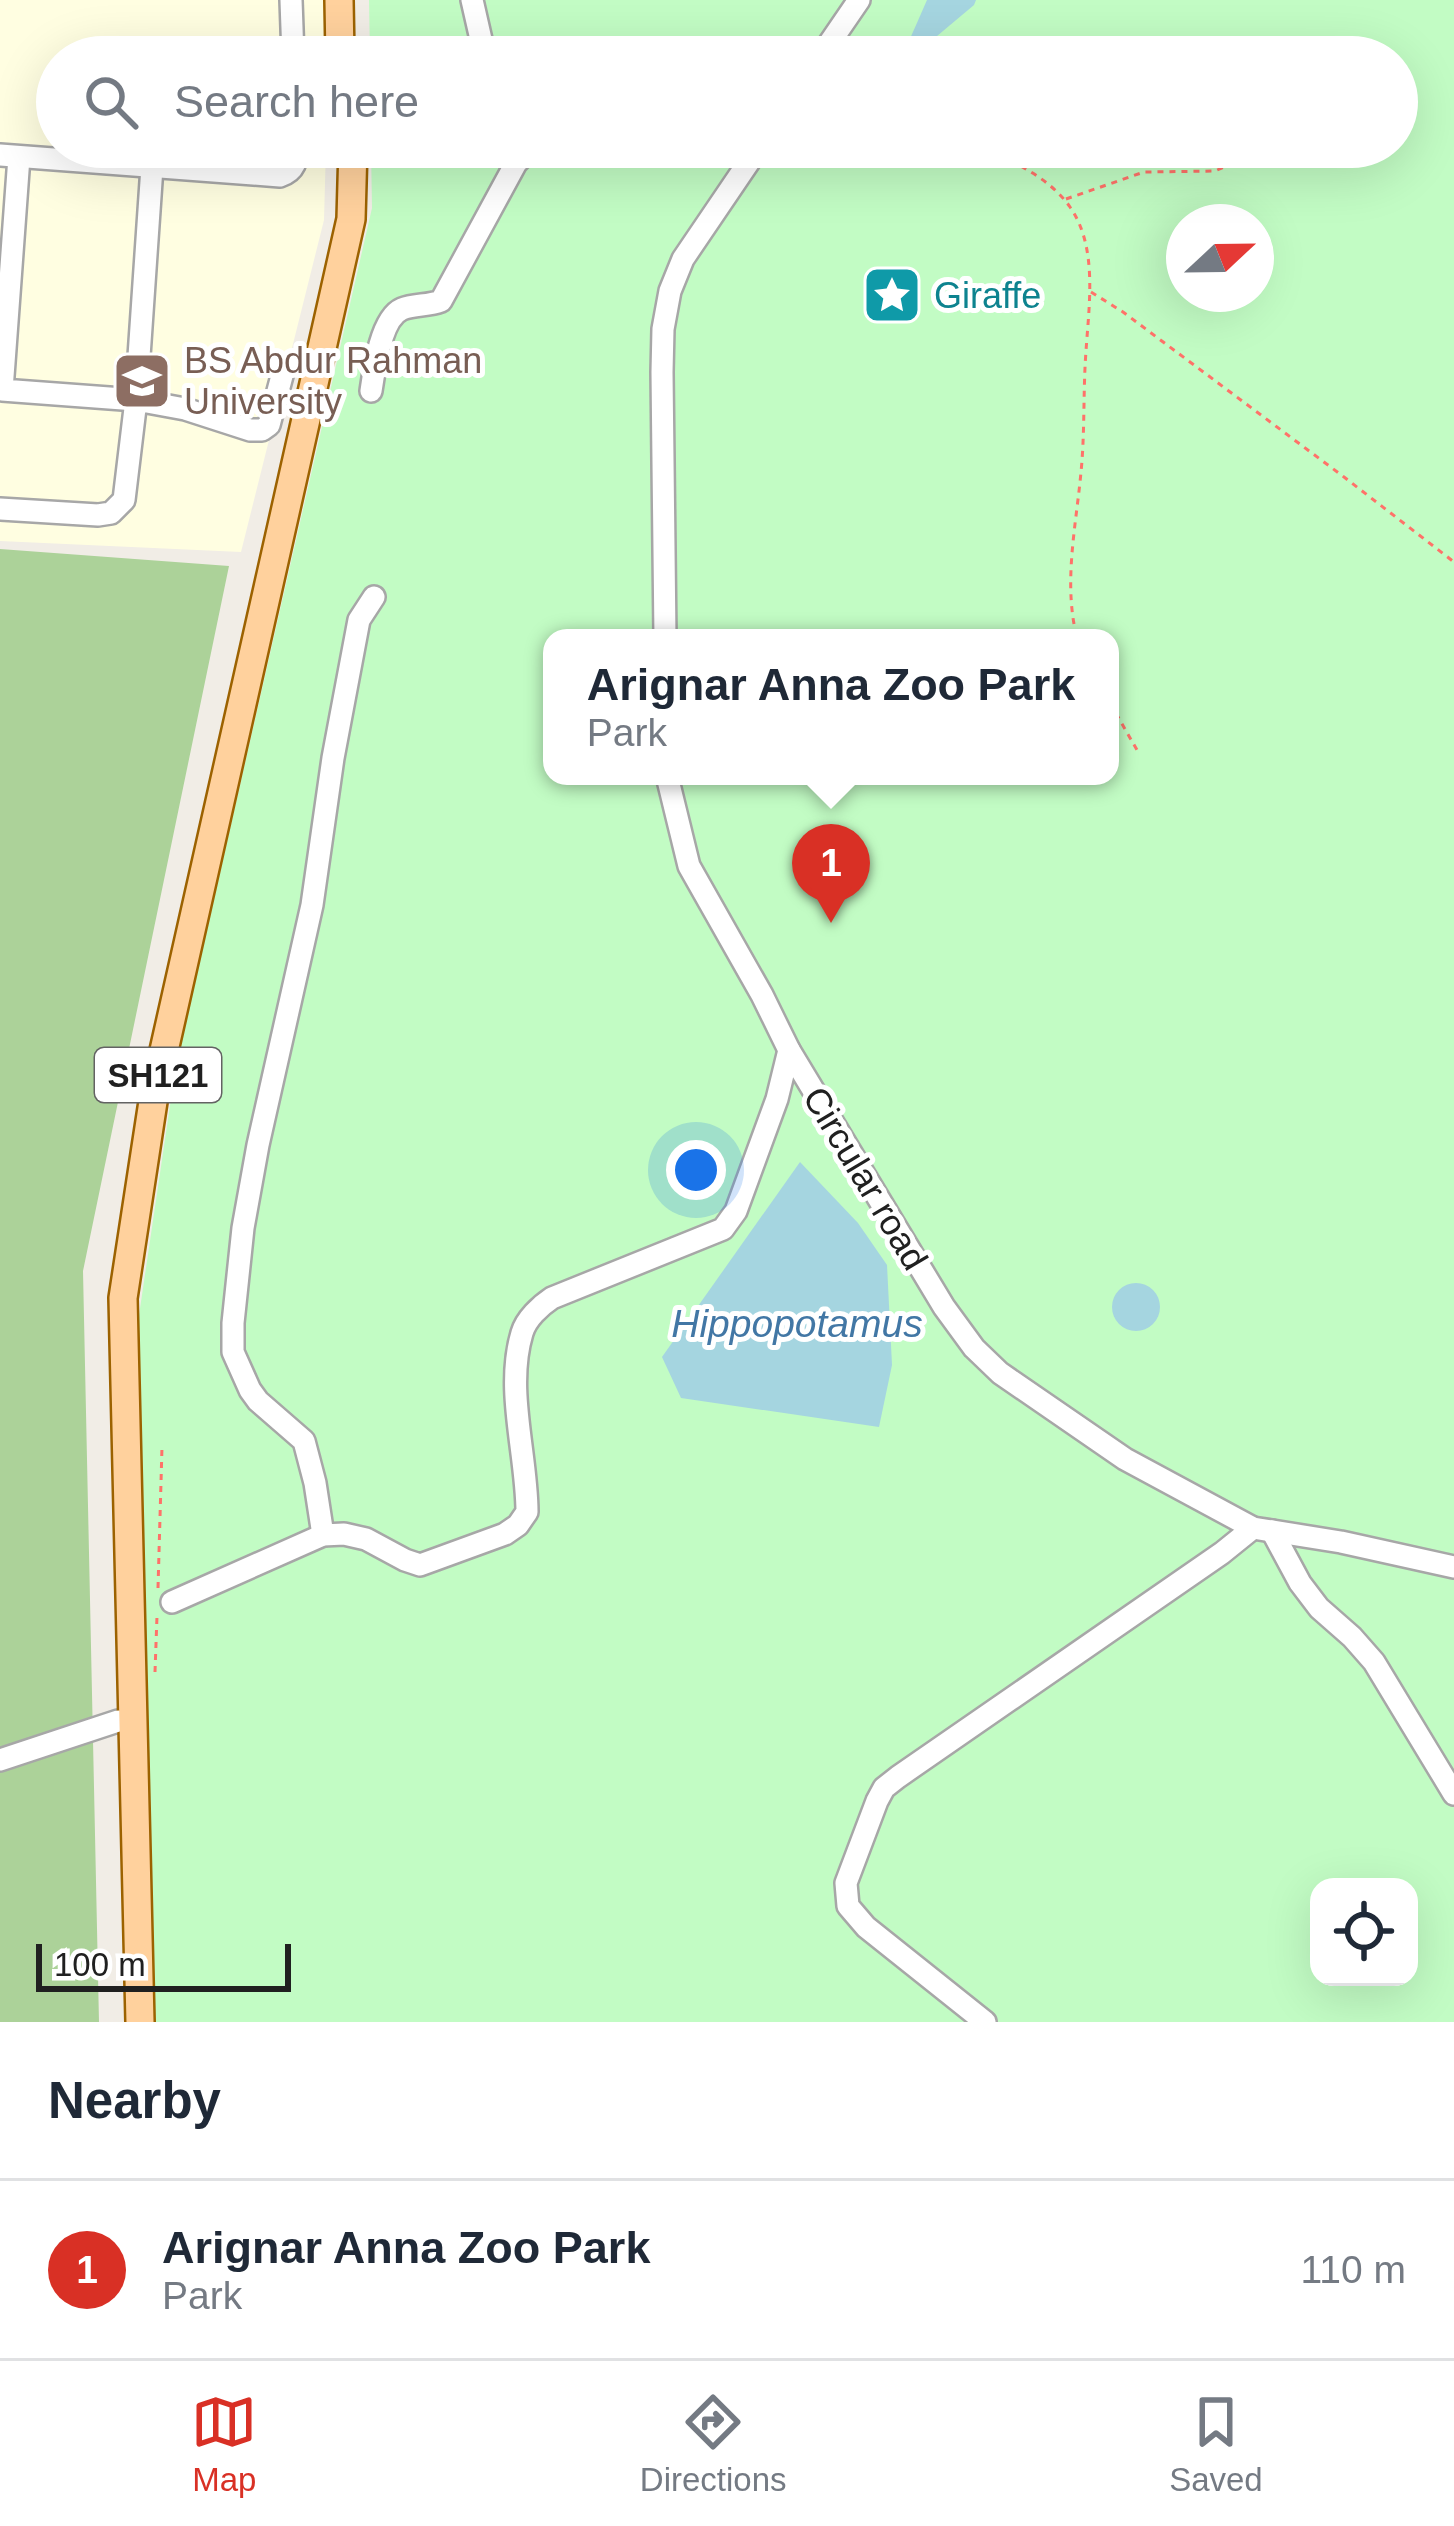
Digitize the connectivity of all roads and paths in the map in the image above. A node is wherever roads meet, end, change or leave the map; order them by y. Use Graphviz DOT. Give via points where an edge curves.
graph roads {
  1 [pos="291,0"];
  2 [pos="339,0"];
  3 [pos="356,0"];
  4 [pos="472,0"];
  5 [pos="859,0"];
  6 [pos="292,36"];
  7 [pos="340,36"];
  8 [pos="355,36"];
  9 [pos="480,36"];
  10 [pos="834,36"];
  11 [pos="10,156"];
  12 [pos="152,168"];
  13 [pos="166,168"];
  14 [pos="293,168"];
  15 [pos="338,168"];
  16 [pos="352,168"];
  17 [pos="513,168"];
  18 [pos="745,168"];
  19 [pos="1022,168"];
  20 [pos="1222,168"];
  21 [pos="1064,200"];
  22 [pos="1090,291"];
  23 [pos="283,372"];
  24 [pos="1,390"];
  25 [pos="371,391"];
  26 [pos="136,400"];
  27 [pos="0,509"];
  28 [pos="1454,562"];
  29 [pos="374,597"];
  30 [pos="665,629"];
  31 [pos="1075,629"];
  32 [pos="1119,719"];
  33 [pos="1137,750"];
  34 [pos="669,785"];
  35 [pos="789,1050"];
  36 [pos="146,1094"];
  37 [pos="162,1447"];
  38 [pos="1263,1529"];
  39 [pos="323,1535"];
  40 [pos="1454,1567"];
  41 [pos="162,1598"];
  42 [pos="155,1672"];
  43 [pos="118,1720"];
  44 [pos="0,1760"];
  45 [pos="1454,1794"];
  46 [pos="125,2022"];
  47 [pos="140,2022"];
  48 [pos="985,2022"];
  1 -- 6 [label="street"];
  2 -- 7 [label="main road"];
  3 -- 8 [label="main road"];
  4 -- 9 [label="street"];
  5 -- 10 [label="street"];
  11 -- 24 [label="street"];
  12 -- 26 [label="street"];
  13 -- 14 [label="street" via="280,176"];
  15 -- 36 [label="main road, SH121" via="337,217"];
  16 -- 36 [label="main road, SH121" via="351,219"];
  17 -- 25 [label="street" via="441,301 393,316"];
  18 -- 30 [label="street" via="670,291 662,372"];
  19 -- 21 [label="path"];
  20 -- 21 [label="path" via="1144,172"];
  21 -- 22 [label="path" via="1085,237"];
  22 -- 28 [label="path"];
  22 -- 31 [label="path" via="1072,547"];
  23 -- 26 [label="street" via="262,430"];
  24 -- 26 [label="street"];
  26 -- 27 [label="street" via="119,507 98,514"];
  29 -- 39 [label="street" via="359,620 311,905 243,1228 233,1323 233,1352 250,1390 304,1441"];
  32 -- 33 [label="path"];
  34 -- 35 [label="street, Circular road" via="689,866"];
  35 -- 38 [label="street, Circular road" via="974,1348 1124,1459"];
  35 -- 39 [label="street" via="723,1229 552,1298 522,1330 516,1384 527,1501 518,1525 420,1565 366,1539"];
  36 -- 43 [label="main road, SH121" via="108,1297"];
  36 -- 47 [label="main road, SH121" via="123,1298"];
  37 -- 41 [label="path"];
  38 -- 40 [label="street, Circular road"];
  38 -- 45 [label="street" via="1319,1608 1374,1662"];
  38 -- 48 [label="street" via="884,1788 846,1882 848,1906"];
  39 -- 41 [label="street"];
  41 -- 42 [label="path"];
  43 -- 44 [label="street"];
  43 -- 46 [label="main road, SH121"];
}
